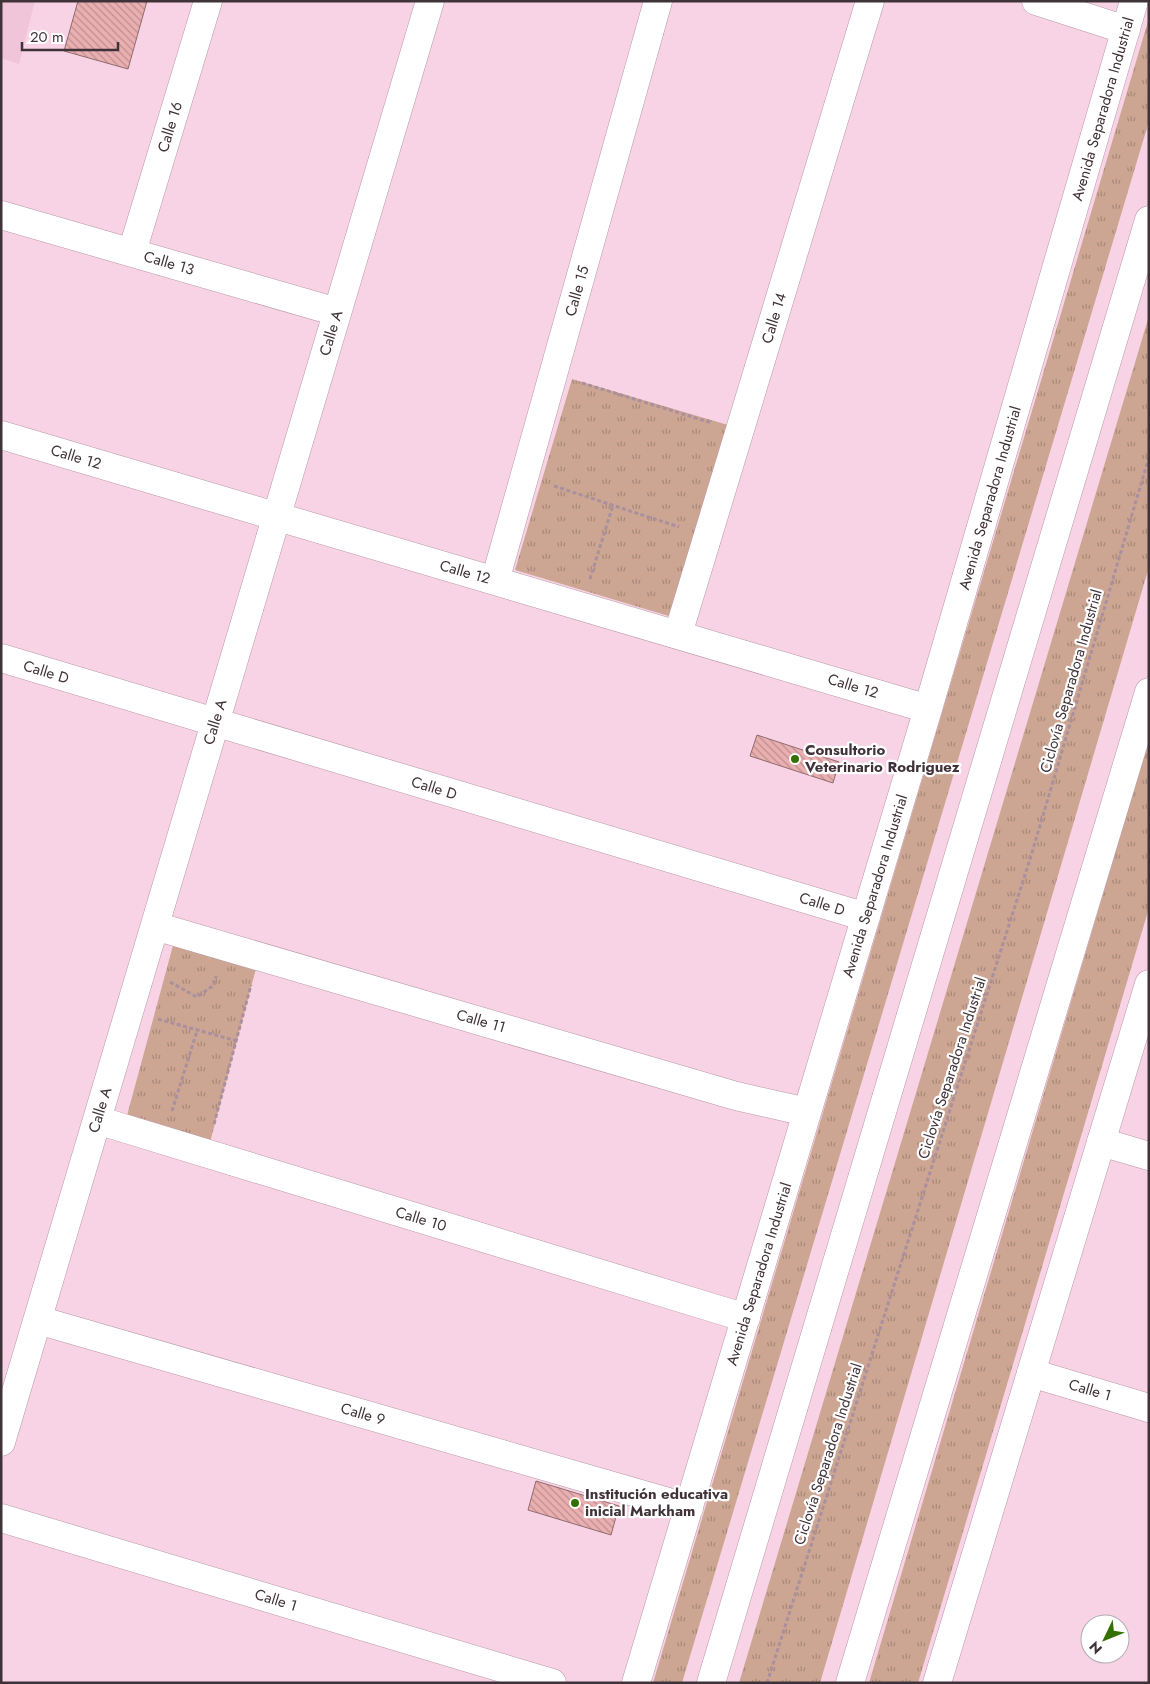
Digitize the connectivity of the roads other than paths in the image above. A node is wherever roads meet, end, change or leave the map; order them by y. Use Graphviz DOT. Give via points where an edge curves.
graph roads {
  1 [pos="208,1"];
  2 [pos="430,1"];
  3 [pos="658,1"];
  4 [pos="870,1"];
  5 [pos="1036,1"];
  6 [pos="1134,1"];
  7 [pos="1126,30"];
  8 [pos="1,215"];
  9 [pos="1149,220"];
  10 [pos="132,252"];
  11 [pos="337,312"];
  12 [pos="1,434"];
  13 [pos="276,516"];
  14 [pos="495,581"];
  15 [pos="678,634"];
  16 [pos="3,664"];
  17 [pos="1149,692"];
  18 [pos="928,709"];
  19 [pos="215,722"];
  20 [pos="866,917"];
  21 [pos="155,926"];
  22 [pos="1149,984"];
  23 [pos="807,1112"];
  24 [pos="97,1120"];
  25 [pos="1101,1142"];
  26 [pos="1149,1156"];
  27 [pos="746,1318"];
  28 [pos="38,1320"];
  29 [pos="1031,1373"];
  30 [pos="1149,1408"];
  31 [pos="1,1442"];
  32 [pos="688,1508"];
  33 [pos="1,1518"];
  34 [pos="552,1683"];
  35 [pos="636,1683"];
  36 [pos="711,1683"];
  37 [pos="850,1683"];
  38 [pos="937,1683"];
  1 -- 10 [label="street, Calle 16"];
  2 -- 11 [label="street, Calle A"];
  3 -- 14 [label="street, Calle 15"];
  4 -- 15 [label="street, Calle 14"];
  5 -- 7 [label="street"];
  6 -- 7 [label="street, Avenida Separadora Industrial"];
  7 -- 18 [label="street, Avenida Separadora Industrial"];
  8 -- 10 [label="street, Calle 13"];
  9 -- 36 [label="street"];
  10 -- 11 [label="street, Calle 13"];
  11 -- 13 [label="street, Calle A"];
  12 -- 13 [label="street, Calle 12"];
  13 -- 14 [label="street, Calle 12"];
  13 -- 19 [label="street, Calle A"];
  14 -- 15 [label="street, Calle 12"];
  15 -- 18 [label="street, Calle 12"];
  16 -- 19 [label="street, Calle D"];
  17 -- 37 [label="street"];
  18 -- 20 [label="street, Avenida Separadora Industrial"];
  19 -- 20 [label="street, Calle D"];
  19 -- 21 [label="street, Calle A"];
  20 -- 23 [label="street, Avenida Separadora Industrial"];
  21 -- 23 [label="street, Calle 11" via="736,1096"];
  21 -- 24 [label="street, Calle A"];
  22 -- 25 [label="street"];
  23 -- 27 [label="street, Avenida Separadora Industrial"];
  24 -- 27 [label="street, Calle 10"];
  24 -- 28 [label="street, Calle A"];
  25 -- 26 [label="street"];
  25 -- 29 [label="street"];
  27 -- 32 [label="street, Avenida Separadora Industrial"];
  28 -- 31 [label="street, Calle A"];
  28 -- 32 [label="street, Calle 9"];
  29 -- 30 [label="street, Calle 1"];
  29 -- 38 [label="street"];
  32 -- 35 [label="street, Avenida Separadora Industrial"];
  33 -- 34 [label="street, Calle 1"];
}
